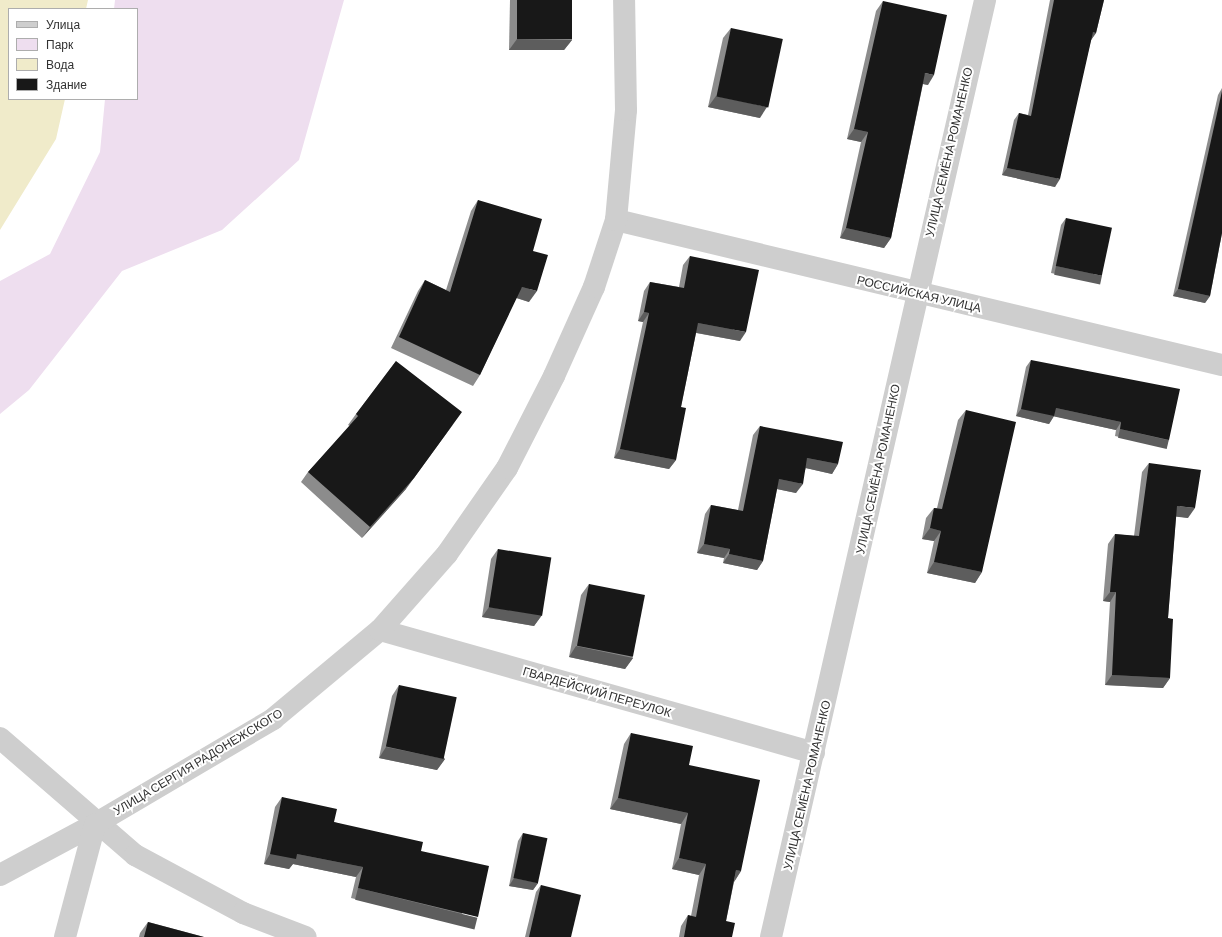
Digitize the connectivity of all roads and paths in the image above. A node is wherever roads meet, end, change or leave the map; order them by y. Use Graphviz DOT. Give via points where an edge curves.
graph roads {
  1 [pos="624,0"];
  2 [pos="985,0"];
  3 [pos="616,220"];
  4 [pos="915,294"];
  5 [pos="1222,365"];
  6 [pos="380,630"];
  7 [pos="0,738"];
  8 [pos="814,753"];
  9 [pos="96,824"];
  10 [pos="0,875"];
  11 [pos="65,937"];
  12 [pos="306,937"];
  13 [pos="771,937"];
  1 -- 3 [label="street, УЛИЦА СЕРГИЯ РАДОНЕЖСКОГО" via="626,110"];
  2 -- 4 [label="street, УЛИЦА СЕМЁНА РОМАНЕНКО"];
  3 -- 4 [label="street, РОССИЙСКАЯ УЛИЦА"];
  3 -- 6 [label="street, УЛИЦА СЕРГИЯ РАДОНЕЖСКОГО" via="594,287 507,468 447,554"];
  4 -- 5 [label="street, РОССИЙСКАЯ УЛИЦА"];
  4 -- 8 [label="street, УЛИЦА СЕМЁНА РОМАНЕНКО"];
  6 -- 8 [label="street, ГВАРДЕЙСКИЙ ПЕРЕУЛОК"];
  6 -- 9 [label="street, УЛИЦА СЕРГИЯ РАДОНЕЖСКОГО" via="273,719"];
  7 -- 9 [label="street"];
  8 -- 13 [label="street, УЛИЦА СЕМЁНА РОМАНЕНКО"];
  9 -- 10 [label="street, УЛИЦА СЕРГИЯ РАДОНЕЖСКОГО"];
  9 -- 11 [label="street"];
  9 -- 12 [label="street" via="149,862 243,913"];
}
